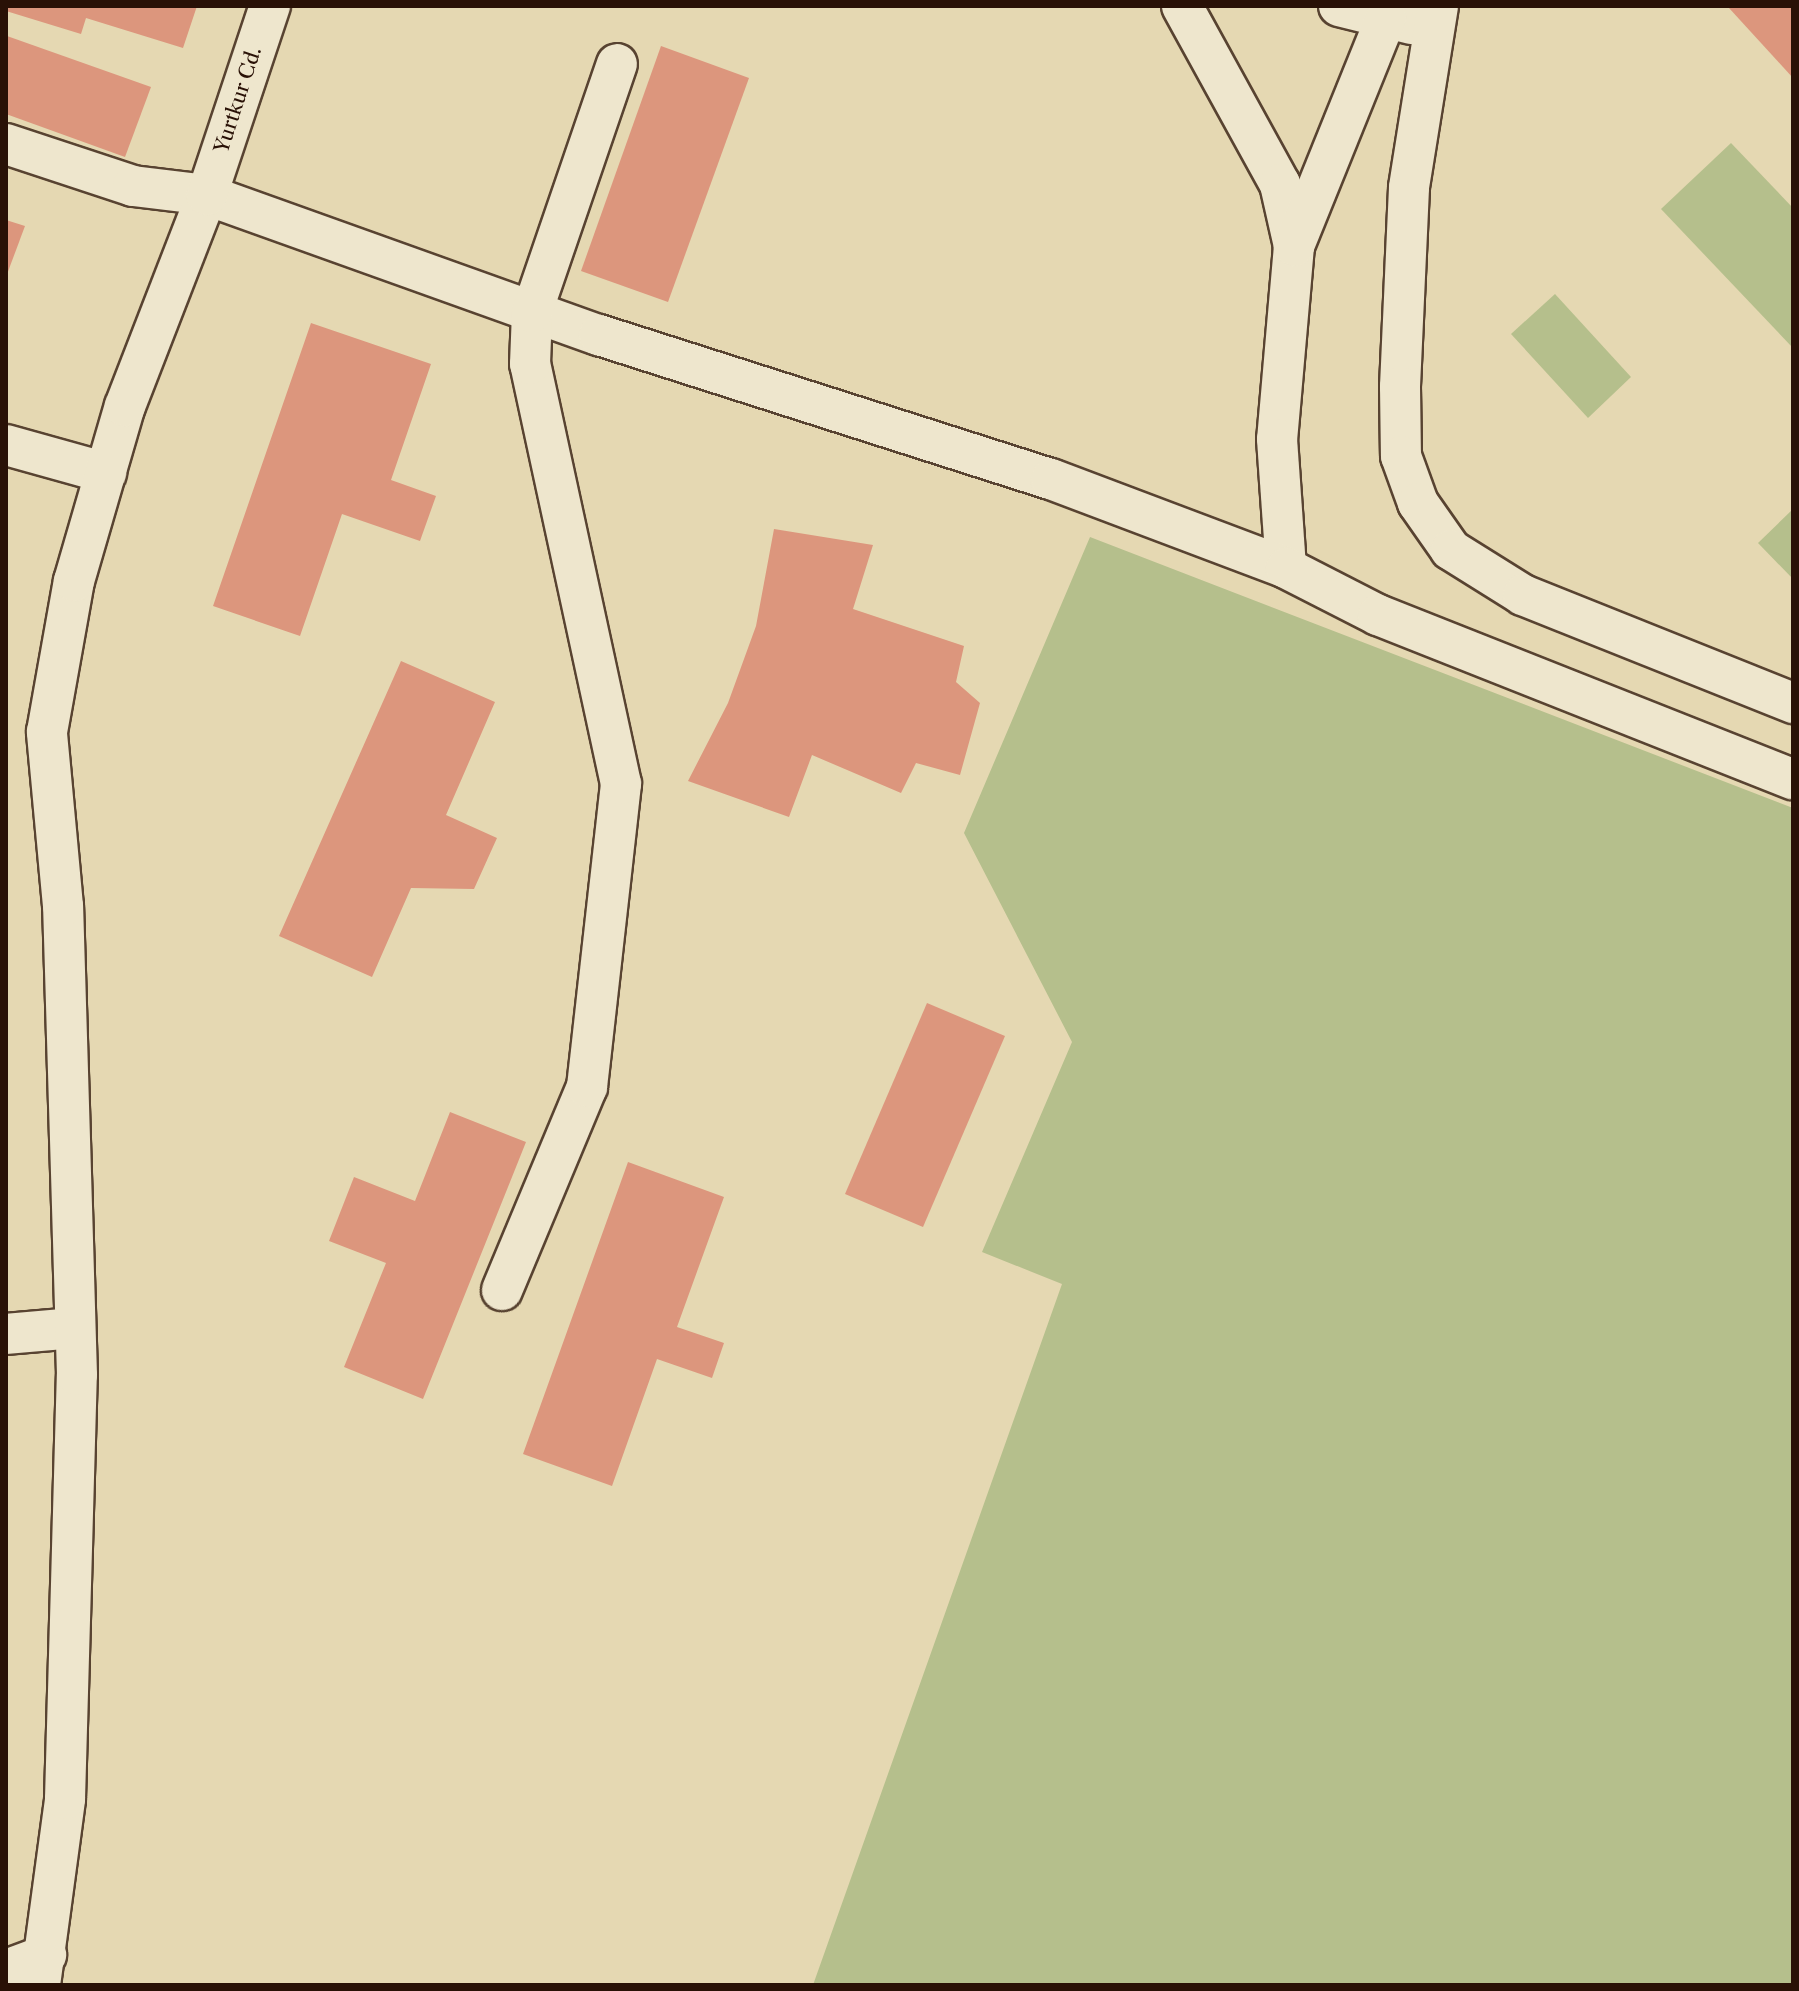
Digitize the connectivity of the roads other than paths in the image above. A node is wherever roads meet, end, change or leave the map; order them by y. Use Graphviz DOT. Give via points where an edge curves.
graph roads {
  1 [pos="270,6"];
  2 [pos="1182,6"];
  3 [pos="1339,6"];
  4 [pos="1435,17"];
  5 [pos="1386,18"];
  6 [pos="617,64"];
  7 [pos="6,144"];
  8 [pos="207,195"];
  9 [pos="1294,246"];
  10 [pos="532,312"];
  11 [pos="6,445"];
  12 [pos="106,473"];
  13 [pos="1286,568"];
  14 [pos="1793,703"];
  15 [pos="1793,779"];
  16 [pos="502,1290"];
  17 [pos="75,1328"];
  18 [pos="6,1334"];
  19 [pos="6,1970"];
  20 [pos="43,1970"];
  1 -- 8 [label="street, Yurtkur Cd."];
  2 -- 9 [label="street" via="1280,184"];
  3 -- 5 [label="street"];
  4 -- 5 [label="street"];
  4 -- 14 [label="street" via="1409,188 1400,387 1401,456 1418,503 1451,550 1523,595"];
  5 -- 9 [label="street"];
  6 -- 10 [label="street"];
  7 -- 8 [label="street" via="133,186"];
  8 -- 10 [label="street"];
  8 -- 12 [label="street, Yurtkur Cd." via="125,406"];
  9 -- 13 [label="street" via="1277,439"];
  10 -- 13 [label="street" via="1051,479"];
  10 -- 16 [label="street" via="530,364 621,784 587,1087"];
  11 -- 12 [label="street"];
  12 -- 17 [label="street, Yurtkur Cd." via="74,581 47,732 63,906"];
  13 -- 15 [label="street" via="1378,615"];
  17 -- 18 [label="street"];
  17 -- 20 [label="street, Yurtkur Cd." via="65,1799"];
  19 -- 20 [label="street"];
}
